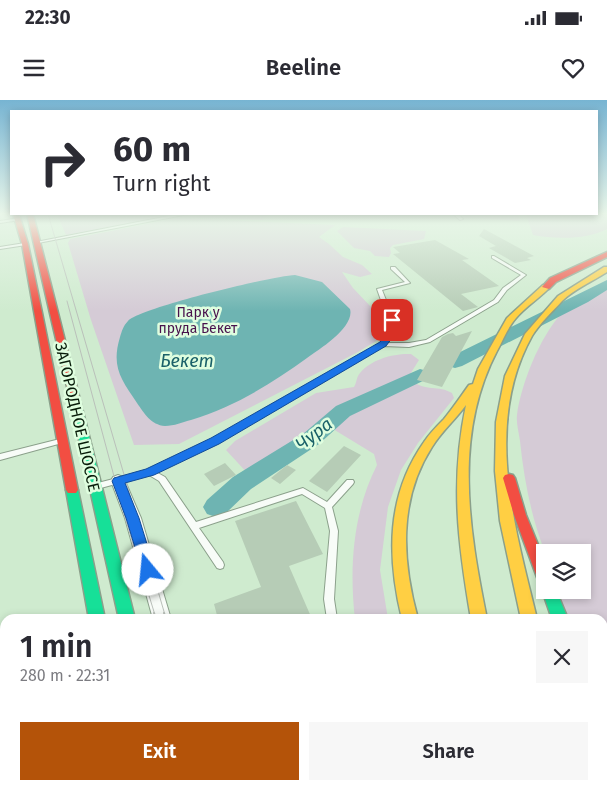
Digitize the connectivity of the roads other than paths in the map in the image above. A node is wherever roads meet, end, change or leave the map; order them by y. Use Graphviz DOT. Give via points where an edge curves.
graph roads {
  1 [pos="25,246"];
  2 [pos="39,246"];
  3 [pos="607,254"];
  4 [pos="494,257"];
  5 [pos="393,268"];
  6 [pos="602,271"];
  7 [pos="383,344"];
  8 [pos="474,384"];
  9 [pos="62,440"];
  10 [pos="499,445"];
  11 [pos="0,458"];
  12 [pos="150,472"];
  13 [pos="118,481"];
  14 [pos="350,482"];
  15 [pos="94,486"];
  16 [pos="328,506"];
  17 [pos="194,526"];
  18 [pos="536,557"];
  19 [pos="220,565"];
  20 [pos="552,599"];
  21 [pos="97,614"];
  22 [pos="126,614"];
  23 [pos="161,614"];
  24 [pos="331,614"];
  25 [pos="409,614"];
  26 [pos="478,614"];
  27 [pos="528,614"];
  28 [pos="558,614"];
  1 -- 9 [label="main road, ЗАГОРОДНОЕ ШОССЕ"];
  2 -- 15 [label="main road, ЗАГОРОДНОЕ ШОССЕ"];
  3 -- 8 [label="main road" via="578,266 543,287 513,314 488,351"];
  4 -- 7 [label="lane" via="524,275 496,300 428,341 409,345"];
  5 -- 7 [label="lane" via="408,283 379,289 392,320 390,334"];
  6 -- 10 [label="main road" via="564,295 525,338 505,387"];
  7 -- 12 [label="lane" via="215,441"];
  8 -- 25 [label="main road" via="425,448 410,475 401,503 397,533 399,570"];
  8 -- 26 [label="main road" via="462,471 464,528"];
  9 -- 11 [label="lane"];
  9 -- 21 [label="main road, ЗАГОРОДНОЕ ШОССЕ"];
  10 -- 18 [label="main road"];
  10 -- 27 [label="main road" via="505,511"];
  12 -- 13 [label="lane"];
  12 -- 17 [label="lane" via="162,479"];
  13 -- 15 [label="lane"];
  13 -- 23 [label="street" via="133,518"];
  14 -- 16 [label="lane"];
  15 -- 22 [label="main road, ЗАГОРОДНОЕ ШОССЕ"];
  16 -- 17 [label="lane" via="303,491"];
  16 -- 24 [label="lane" via="334,531 329,599"];
  17 -- 19 [label="lane"];
  20 -- 28 [label="main road"];
}
